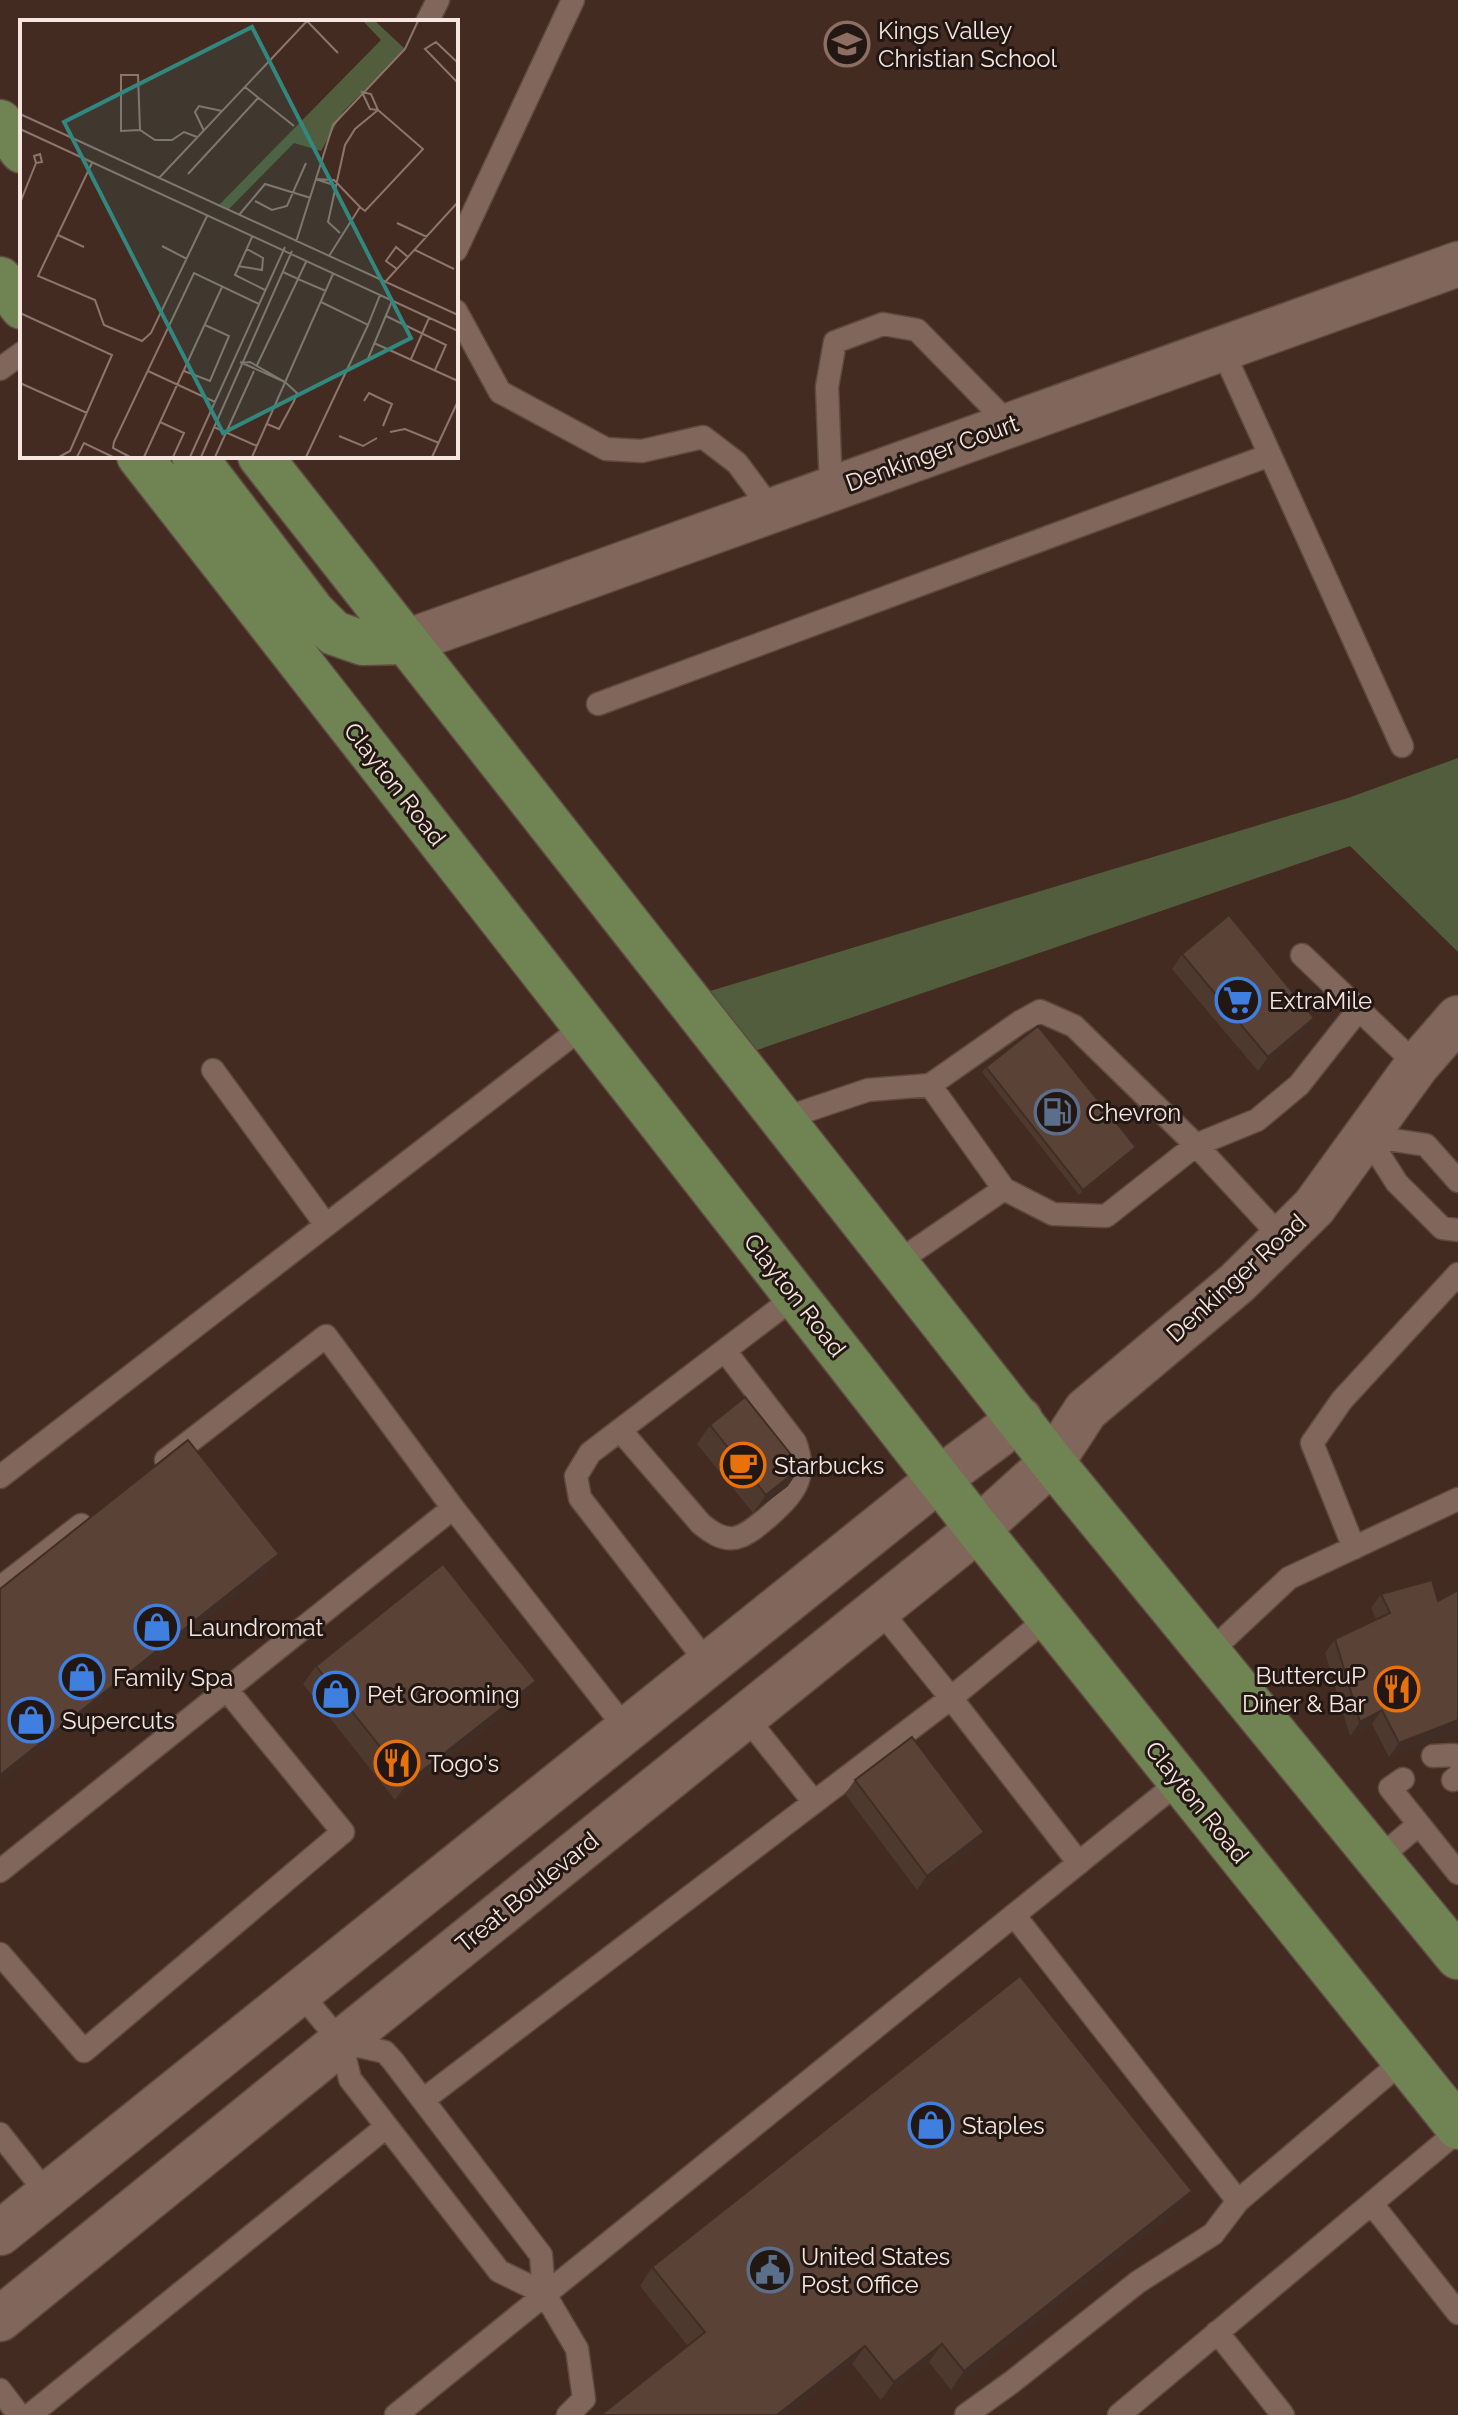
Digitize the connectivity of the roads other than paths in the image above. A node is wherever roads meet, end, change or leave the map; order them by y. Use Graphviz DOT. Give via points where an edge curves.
graph roads {
  1 [pos="438,0"];
  2 [pos="573,0"];
  3 [pos="428,20"];
  4 [pos="0,122"];
  5 [pos="20,148"];
  6 [pos="458,246"];
  7 [pos="1458,264"];
  8 [pos="0,279"];
  9 [pos="20,304"];
  10 [pos="458,315"];
  11 [pos="1222,349"];
  12 [pos="20,354"];
  13 [pos="0,369"];
  14 [pos="1010,425"];
  15 [pos="1270,455"];
  16 [pos="141,458"];
  17 [pos="196,458"];
  18 [pos="262,458"];
  19 [pos="831,489"];
  20 [pos="772,510"];
  21 [pos="406,642"];
  22 [pos="598,704"];
  23 [pos="1402,746"];
  24 [pos="1302,955"];
  25 [pos="1359,1009"];
  26 [pos="1458,1018"];
  27 [pos="584,1026"];
  28 [pos="1417,1065"];
  29 [pos="213,1070"];
  30 [pos="930,1085"];
  31 [pos="782,1119"];
  32 [pos="1367,1136"];
  33 [pos="1196,1145"];
  34 [pos="1458,1181"];
  35 [pos="1004,1189"];
  36 [pos="326,1225"];
  37 [pos="1458,1230"];
  38 [pos="1282,1238"];
  39 [pos="896,1263"];
  40 [pos="1458,1274"];
  41 [pos="796,1296"];
  42 [pos="725,1351"];
  43 [pos="1086,1410"];
  44 [pos="1020,1419"];
  45 [pos="620,1430"];
  46 [pos="1052,1462"];
  47 [pos="150,1472"];
  48 [pos="0,1477"];
  49 [pos="939,1479"];
  50 [pos="1458,1499"];
  51 [pos="453,1508"];
  52 [pos="100,1511"];
  53 [pos="978,1529"];
  54 [pos="1354,1548"];
  55 [pos="0,1588"];
  56 [pos="879,1609"];
  57 [pos="1049,1617"];
  58 [pos="1209,1653"];
  59 [pos="709,1665"];
  60 [pos="227,1690"];
  61 [pos="951,1698"];
  62 [pos="745,1716"];
  63 [pos="627,1730"];
  64 [pos="1433,1756"];
  65 [pos="1456,1772"];
  66 [pos="1403,1779"];
  67 [pos="1180,1781"];
  68 [pos="814,1802"];
  69 [pos="1416,1815"];
  70 [pos="1378,1859"];
  71 [pos="1079,1863"];
  72 [pos="0,1871"];
  73 [pos="1458,1873"];
  74 [pos="1014,1915"];
  75 [pos="0,1954"];
  76 [pos="1458,1957"];
  77 [pos="300,1993"];
  78 [pos="341,2042"];
  79 [pos="1404,2060"];
  80 [pos="423,2100"];
  81 [pos="386,2127"];
  82 [pos="1458,2129"];
  83 [pos="0,2134"];
  84 [pos="48,2195"];
  85 [pos="1238,2201"];
  86 [pos="1372,2204"];
  87 [pos="0,2233"];
  88 [pos="0,2261"];
  89 [pos="544,2293"];
  90 [pos="1458,2313"];
  91 [pos="0,2319"];
  92 [pos="1217,2332"];
  93 [pos="0,2390"];
  94 [pos="19,2415"];
  95 [pos="30,2415"];
  96 [pos="396,2415"];
  97 [pos="568,2415"];
  98 [pos="966,2415"];
  99 [pos="1119,2415"];
  100 [pos="1283,2415"];
  1 -- 3 [label="lane"];
  2 -- 6 [label="lane"];
  4 -- 5 [label="main road"];
  7 -- 11 [label="main road, Denkinger Court"];
  8 -- 9 [label="main road"];
  10 -- 20 [label="lane" via="500,392 606,449 642,451 703,437 737,463"];
  11 -- 14 [label="main road, Denkinger Court"];
  11 -- 15 [label="lane"];
  12 -- 13 [label="lane"];
  14 -- 19 [label="main road, Denkinger Court"];
  14 -- 19 [label="lane" via="917,330 883,324 835,342 827,387"];
  15 -- 22 [label="lane"];
  15 -- 23 [label="lane"];
  16 -- 27 [label="main road, Clayton Road"];
  17 -- 21 [label="main road" via="334,633 363,643"];
  18 -- 21 [label="main road"];
  19 -- 20 [label="main road, Denkinger Court"];
  20 -- 21 [label="main road, Denkinger Court"];
  21 -- 31 [label="main road"];
  24 -- 25 [label="lane"];
  25 -- 28 [label="lane"];
  25 -- 33 [label="lane" via="1299,1085 1257,1120"];
  26 -- 28 [label="main road, Denkinger Road"];
  27 -- 36 [label="lane"];
  27 -- 41 [label="main road, Clayton Road"];
  28 -- 32 [label="main road, Denkinger Road"];
  29 -- 36 [label="lane"];
  30 -- 31 [label="lane" via="868,1090"];
  30 -- 33 [label="lane" via="1040,1011 1074,1026"];
  30 -- 35 [label="lane"];
  31 -- 39 [label="main road"];
  32 -- 34 [label="lane" via="1426,1145"];
  32 -- 37 [label="lane" via="1397,1183 1442,1228"];
  32 -- 38 [label="main road, Denkinger Road" via="1314,1207"];
  33 -- 35 [label="lane" via="1106,1216 1053,1214"];
  33 -- 38 [label="lane"];
  35 -- 39 [label="lane"];
  36 -- 48 [label="lane"];
  38 -- 43 [label="main road, Denkinger Road" via="1237,1283"];
  39 -- 44 [label="main road"];
  40 -- 54 [label="lane" via="1342,1400 1312,1443"];
  41 -- 42 [label="lane"];
  41 -- 49 [label="main road, Clayton Road"];
  42 -- 45 [label="lane"];
  42 -- 45 [label="lane" via="795,1442 802,1459 789,1497 751,1532 733,1539 701,1524"];
  43 -- 44 [label="main road"];
  43 -- 46 [label="main road, Denkinger Road"];
  44 -- 46 [label="main road"];
  44 -- 49 [label="main road"];
  45 -- 59 [label="lane" via="590,1453 576,1476 580,1498"];
  46 -- 53 [label="main road, Treat Boulevard"];
  46 -- 58 [label="main road"];
  47 -- 51 [label="lane" via="326,1336"];
  49 -- 53 [label="main road, Clayton Road"];
  49 -- 59 [label="main road"];
  50 -- 54 [label="lane"];
  51 -- 60 [label="lane"];
  51 -- 63 [label="lane"];
  52 -- 55 [label="lane"];
  53 -- 56 [label="main road, Treat Boulevard"];
  53 -- 57 [label="main road, Clayton Road"];
  54 -- 58 [label="lane" via="1289,1578"];
  56 -- 61 [label="lane"];
  56 -- 62 [label="main road, Treat Boulevard"];
  57 -- 61 [label="lane"];
  57 -- 67 [label="main road, Clayton Road"];
  58 -- 70 [label="main road"];
  59 -- 63 [label="main road"];
  60 -- 72 [label="lane"];
  60 -- 75 [label="lane" via="343,1832 84,2051"];
  61 -- 68 [label="lane"];
  61 -- 71 [label="lane"];
  62 -- 68 [label="lane"];
  62 -- 78 [label="main road, Treat Boulevard"];
  63 -- 77 [label="main road"];
  64 -- 65 [label="lane" via="1454,1755"];
  66 -- 69 [label="lane" via="1390,1788"];
  67 -- 71 [label="lane"];
  67 -- 79 [label="main road, Clayton Road"];
  68 -- 80 [label="lane"];
  69 -- 70 [label="lane"];
  69 -- 73 [label="lane" via="1441,1840"];
  70 -- 76 [label="main road"];
  71 -- 74 [label="lane"];
  74 -- 85 [label="lane"];
  74 -- 89 [label="lane"];
  77 -- 78 [label="lane"];
  77 -- 84 [label="main road"];
  78 -- 80 [label="lane" via="385,2052"];
  78 -- 81 [label="lane" via="350,2079"];
  78 -- 91 [label="main road, Treat Boulevard"];
  79 -- 82 [label="main road, Clayton Road"];
  79 -- 85 [label="lane"];
  80 -- 89 [label="lane" via="541,2255"];
  81 -- 89 [label="lane" via="499,2271"];
  81 -- 95 [label="lane"];
  82 -- 86 [label="lane"];
  83 -- 84 [label="lane"];
  84 -- 87 [label="main road"];
  84 -- 88 [label="main road" via="39,2230"];
  85 -- 98 [label="lane" via="1213,2234 1138,2282"];
  86 -- 90 [label="lane"];
  86 -- 92 [label="lane"];
  89 -- 96 [label="lane"];
  89 -- 97 [label="lane" via="577,2349 584,2399"];
  92 -- 99 [label="lane"];
  92 -- 100 [label="lane"];
  93 -- 94 [label="lane"];
}
